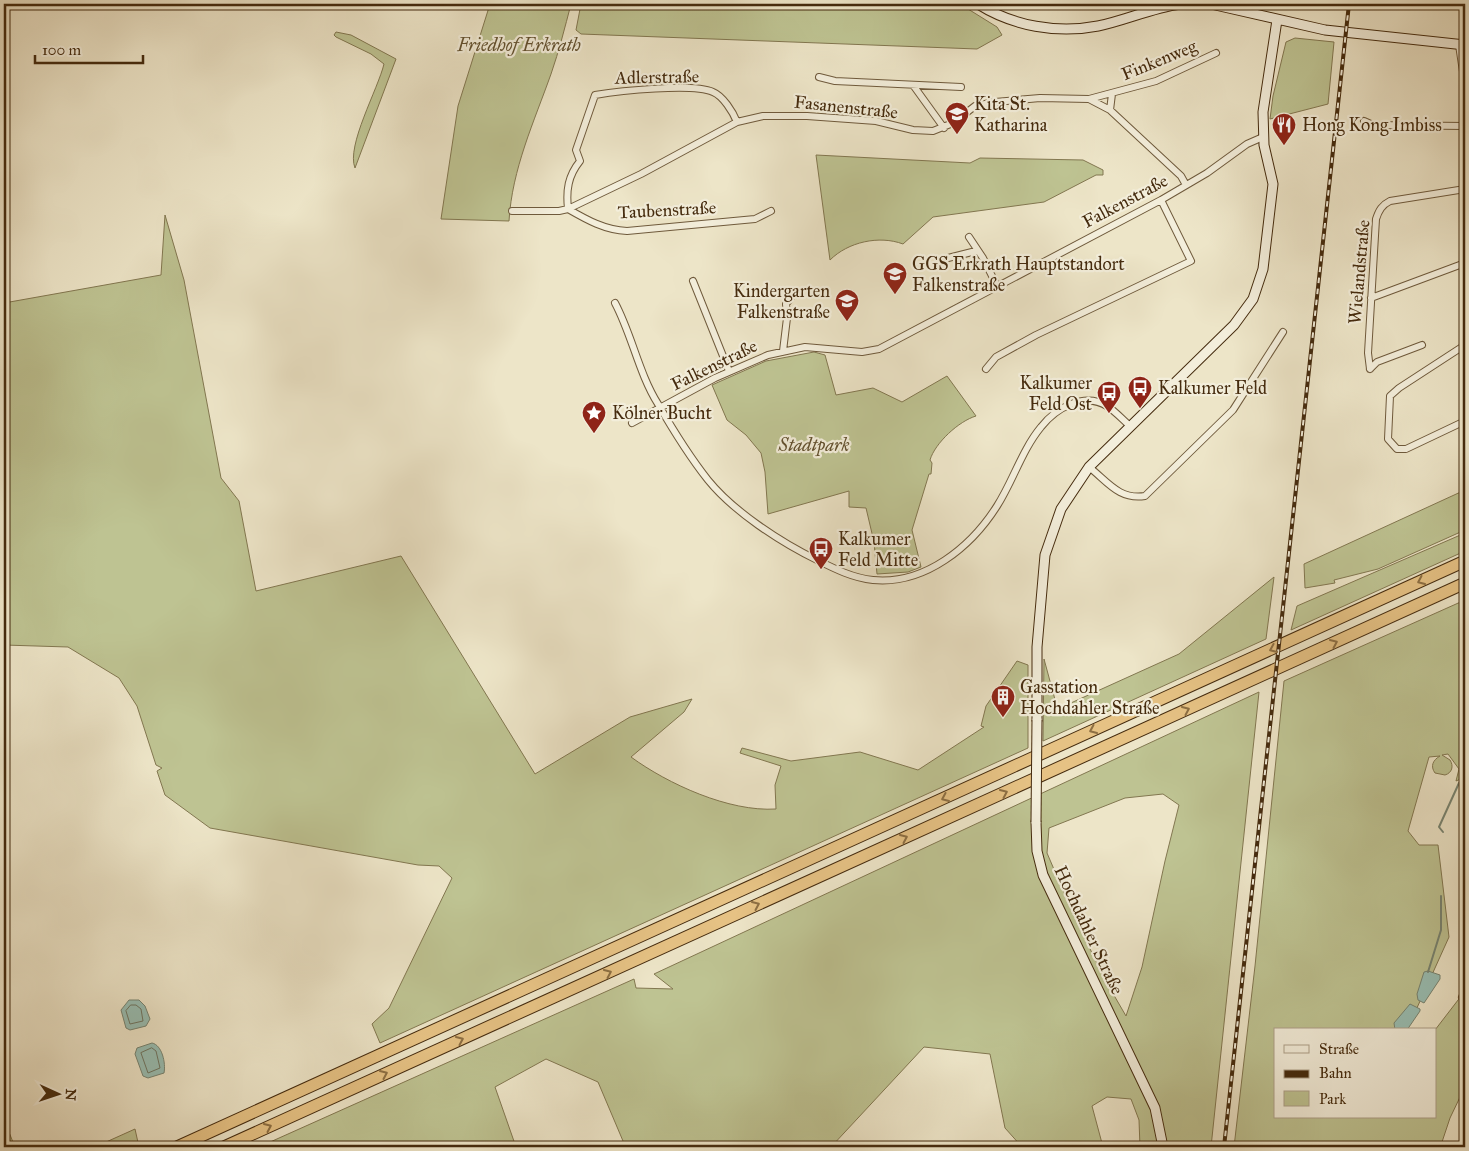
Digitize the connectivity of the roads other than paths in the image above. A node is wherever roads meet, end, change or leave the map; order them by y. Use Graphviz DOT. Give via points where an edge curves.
graph roads {
  1 [pos="978,4"];
  2 [pos="1180,4"];
  3 [pos="1211,4"];
  4 [pos="1277,20"];
  5 [pos="1462,45"];
  6 [pos="1216,53"];
  7 [pos="820,77"];
  8 [pos="913,85"];
  9 [pos="1465,85"];
  10 [pos="961,87"];
  11 [pos="1112,94"];
  12 [pos="1089,99"];
  13 [pos="1110,110"];
  14 [pos="1364,121"];
  15 [pos="737,122"];
  16 [pos="1465,126"];
  17 [pos="944,128"];
  18 [pos="1263,137"];
  19 [pos="1186,185"];
  20 [pos="1465,189"];
  21 [pos="1161,200"];
  22 [pos="568,209"];
  23 [pos="512,211"];
  24 [pos="771,211"];
  25 [pos="968,237"];
  26 [pos="976,251"];
  27 [pos="944,259"];
  28 [pos="1465,262"];
  29 [pos="693,281"];
  30 [pos="998,286"];
  31 [pos="799,293"];
  32 [pos="1371,298"];
  33 [pos="614,303"];
  34 [pos="1283,332"];
  35 [pos="1422,345"];
  36 [pos="1465,345"];
  37 [pos="783,351"];
  38 [pos="986,369"];
  39 [pos="729,371"];
  40 [pos="661,408"];
  41 [pos="1465,421"];
  42 [pos="632,423"];
  43 [pos="1130,426"];
  44 [pos="1089,466"];
  45 [pos="1465,561"];
  46 [pos="1465,583"];
  47 [pos="176,1147"];
  48 [pos="224,1147"];
  49 [pos="1163,1147"];
  1 -- 2 [label="main road" via="1031,26 1076,29"];
  3 -- 4 [label="main road"];
  4 -- 5 [label="main road" via="1332,31"];
  4 -- 18 [label="main road, Hochdahler Straße" via="1263,112"];
  5 -- 9 [label="street"];
  6 -- 11 [label="street, Finkenweg" via="1156,81"];
  7 -- 8 [label="street" via="835,81"];
  8 -- 10 [label="street"];
  8 -- 17 [label="street"];
  11 -- 12 [label="street, Finkenweg"];
  11 -- 13 [label="street, Finkenweg"];
  12 -- 13 [label="street, Fasanenstraße"];
  12 -- 17 [label="street, Fasanenstraße" via="1040,98 995,102 975,106"];
  13 -- 19 [label="street, Fasanenstraße"];
  14 -- 16 [label="street" via="1373,125"];
  15 -- 17 [label="street, Fasanenstraße" via="780,116 876,121 922,132"];
  15 -- 22 [label="street, Fasanenstraße"];
  15 -- 22 [label="street, Adlerstraße" via="720,97 706,90 628,89 594,95 576,150 580,161 570,173 566,195"];
  18 -- 19 [label="street, Falkenstraße" via="1247,144"];
  18 -- 43 [label="main road, Hochdahler Straße" via="1273,184 1263,269 1253,299 1234,325"];
  19 -- 21 [label="street, Falkenstraße"];
  20 -- 32 [label="street, Wielandstraße" via="1390,201 1384,205 1376,219"];
  21 -- 30 [label="street, Falkenstraße"];
  21 -- 38 [label="street" via="1191,261 1036,335 996,357"];
  22 -- 23 [label="street, Fasanenstraße"];
  22 -- 24 [label="street, Taubenstraße" via="596,224 627,231 755,219"];
  25 -- 26 [label="street"];
  26 -- 27 [label="street"];
  26 -- 30 [label="street"];
  28 -- 32 [label="street"];
  29 -- 39 [label="street"];
  30 -- 37 [label="street, Falkenstraße" via="879,349 862,352 805,347"];
  31 -- 37 [label="street, Falkenstraße" via="786,304"];
  32 -- 35 [label="street, Wielandstraße" via="1370,369 1377,362"];
  33 -- 40 [label="street"];
  34 -- 44 [label="street" via="1233,410 1145,496 1132,498 1121,494"];
  36 -- 41 [label="street" via="1390,396 1388,439 1397,449 1406,449"];
  37 -- 39 [label="street, Falkenstraße"];
  39 -- 40 [label="street, Falkenstraße"];
  40 -- 42 [label="street, Falkenstraße"];
  40 -- 43 [label="street" via="699,468 737,507 796,550 836,569 873,580 895,580 925,571 968,542 996,507 1042,426 1064,408 1084,400 1097,402 1107,406"];
  43 -- 44 [label="main road, Hochdahler Straße"];
  44 -- 49 [label="main road, Hochdahler Straße, bridge" via="1061,509 1045,555 1037,647 1037,852 1043,875 1155,1108"];
  45 -- 47 [label="highway, one-way"];
  48 -- 46 [label="highway, one-way"];
}
